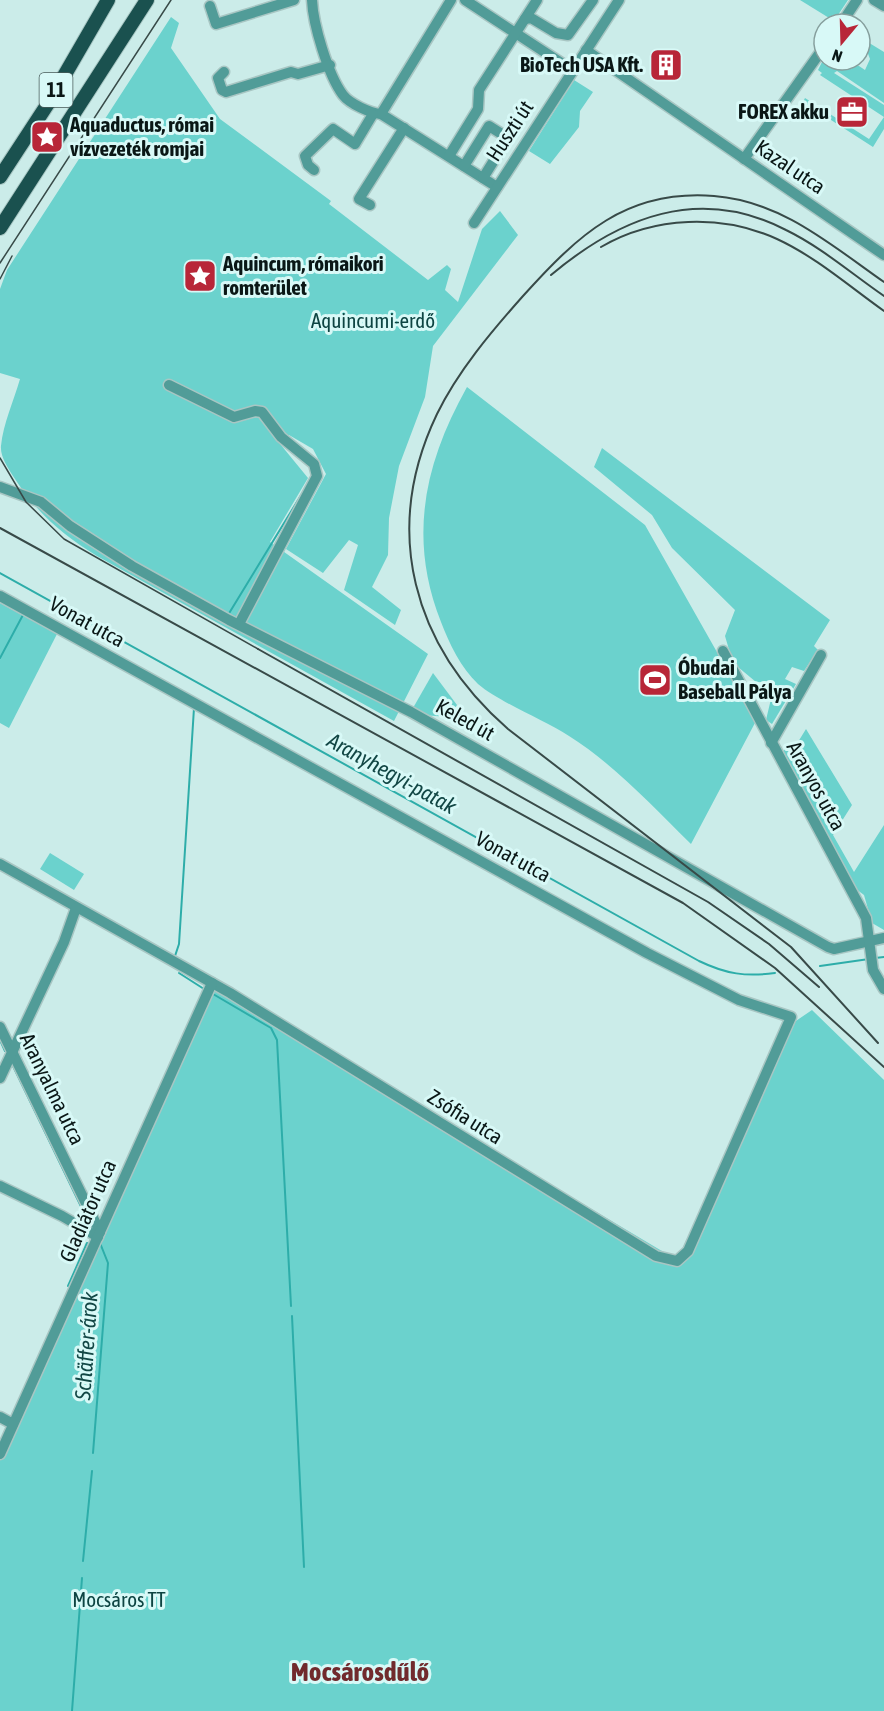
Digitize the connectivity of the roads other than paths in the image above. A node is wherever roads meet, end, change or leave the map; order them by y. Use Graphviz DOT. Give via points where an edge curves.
graph roads {
  1 [pos="108,0"];
  2 [pos="147,0"];
  3 [pos="294,0"];
  4 [pos="312,0"];
  5 [pos="451,0"];
  6 [pos="465,0"];
  7 [pos="537,0"];
  8 [pos="592,0"];
  9 [pos="874,0"];
  10 [pos="616,1"];
  11 [pos="210,6"];
  12 [pos="884,6"];
  13 [pos="525,19"];
  14 [pos="516,33"];
  15 [pos="586,50"];
  16 [pos="812,64"];
  17 [pos="330,65"];
  18 [pos="572,70"];
  19 [pos="225,72"];
  20 [pos="377,114"];
  21 [pos="404,128"];
  22 [pos="449,156"];
  23 [pos="744,159"];
  24 [pos="464,166"];
  25 [pos="314,170"];
  26 [pos="0,177"];
  27 [pos="483,178"];
  28 [pos="497,187"];
  29 [pos="370,205"];
  30 [pos="474,223"];
  31 [pos="0,228"];
  32 [pos="884,255"];
  33 [pos="170,385"];
  34 [pos="0,487"];
  35 [pos="0,596"];
  36 [pos="230,620"];
  37 [pos="723,651"];
  38 [pos="821,655"];
  39 [pos="771,743"];
  40 [pos="0,864"];
  41 [pos="76,908"];
  42 [pos="884,938"];
  43 [pos="869,946"];
  44 [pos="212,983"];
  45 [pos="884,989"];
  46 [pos="791,1017"];
  47 [pos="0,1027"];
  48 [pos="13,1052"];
  49 [pos="0,1078"];
  50 [pos="0,1186"];
  51 [pos="99,1235"];
  52 [pos="0,1417"];
  53 [pos="13,1424"];
  54 [pos="0,1454"];
  1 -- 26 [label="main road, 11"];
  2 -- 31 [label="main road, 11"];
  3 -- 11 [label="street" via="216,24"];
  4 -- 17 [label="street"];
  5 -- 20 [label="street"];
  6 -- 14 [label="street"];
  7 -- 13 [label="street"];
  8 -- 13 [label="street" via="568,35 556,33 531,18"];
  9 -- 12 [label="street"];
  10 -- 15 [label="street, Huszti út"];
  13 -- 14 [label="street"];
  14 -- 18 [label="street"];
  14 -- 22 [label="street" via="479,90 478,109"];
  15 -- 18 [label="street, Huszti út"];
  15 -- 23 [label="street, Kazal utca"];
  16 -- 23 [label="street"];
  17 -- 19 [label="street" via="298,74 291,72 226,92 218,78"];
  17 -- 20 [label="street" via="344,95"];
  18 -- 28 [label="street, Huszti út"];
  20 -- 21 [label="street"];
  20 -- 25 [label="street" via="355,144 333,129 305,156"];
  21 -- 22 [label="street"];
  21 -- 29 [label="street" via="359,199"];
  22 -- 24 [label="street"];
  23 -- 32 [label="street, Kazal utca"];
  24 -- 27 [label="street"];
  24 -- 27 [label="street" via="489,126 508,138"];
  27 -- 28 [label="street"];
  28 -- 30 [label="street, Huszti út"];
  33 -- 36 [label="street" via="234,417 262,412 281,437 314,464 317,476"];
  34 -- 36 [label="street, Keled út" via="40,502 102,548"];
  35 -- 46 [label="street, Vonat utca" via="647,953 748,1004"];
  36 -- 43 [label="street, Keled út" via="411,712 828,947"];
  37 -- 39 [label="street, Aranyos utca"];
  38 -- 39 [label="street"];
  39 -- 43 [label="street, Aranyos utca" via="866,918"];
  40 -- 41 [label="street, Zsófia utca"];
  41 -- 44 [label="street, Zsófia utca"];
  41 -- 48 [label="street"];
  42 -- 43 [label="street, Keled út"];
  43 -- 45 [label="street" via="873,970"];
  44 -- 46 [label="street, Zsófia utca" via="669,1261 688,1251"];
  44 -- 51 [label="street, Gladiátor utca"];
  47 -- 48 [label="street, Aranyalma utca"];
  48 -- 49 [label="street"];
  48 -- 51 [label="street, Aranyalma utca"];
  50 -- 51 [label="street"];
  51 -- 53 [label="street, Gladiátor utca"];
  52 -- 53 [label="street"];
  53 -- 54 [label="street, Gladiátor utca"];
}
